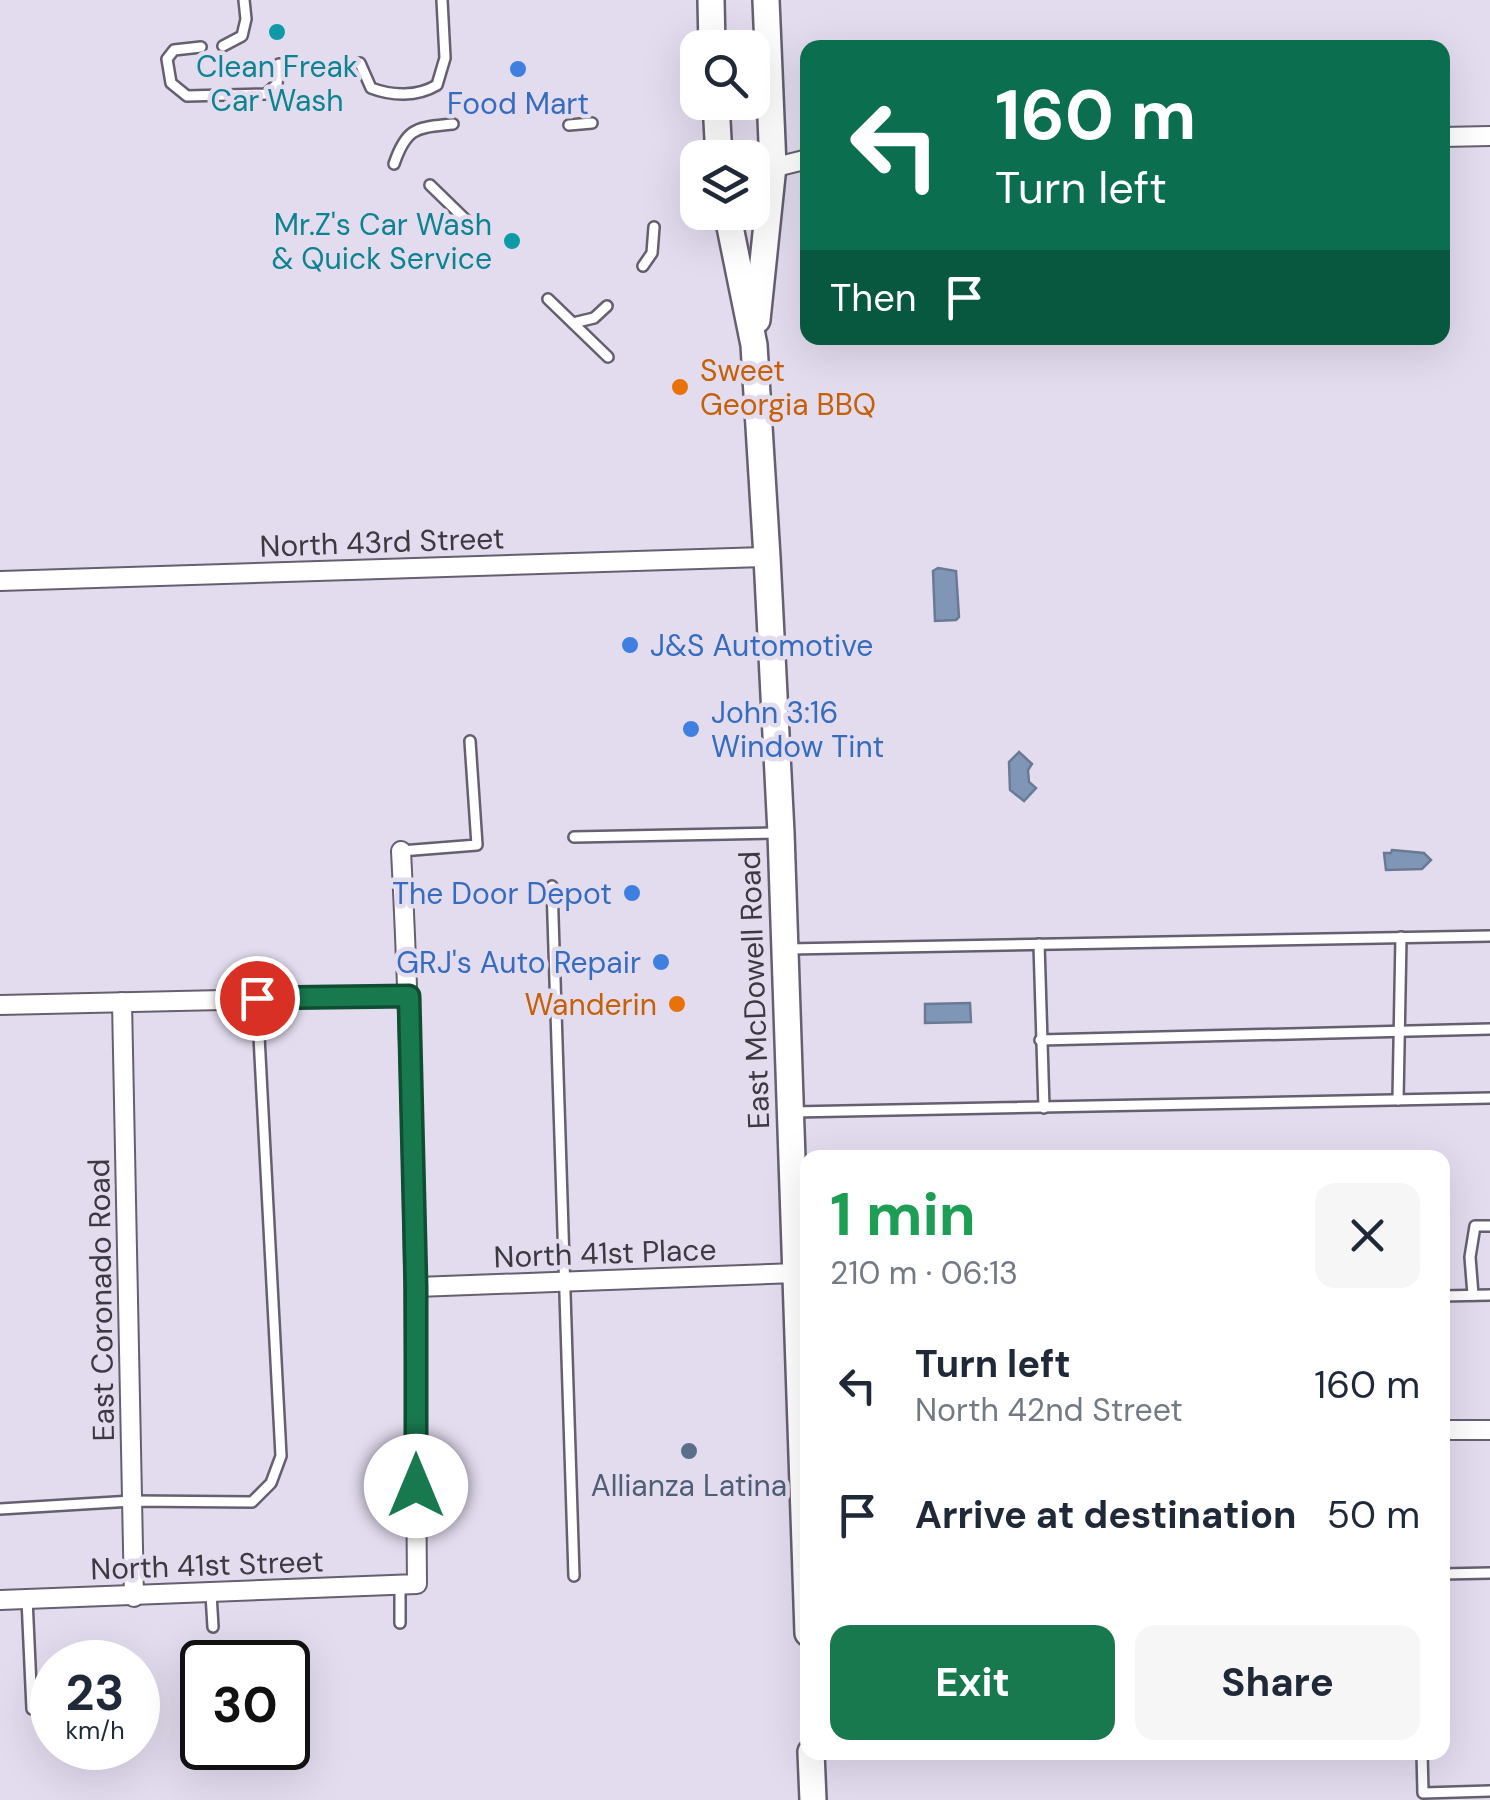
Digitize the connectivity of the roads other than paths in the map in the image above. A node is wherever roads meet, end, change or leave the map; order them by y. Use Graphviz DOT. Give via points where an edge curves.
graph roads {
  1 [pos="244,0"];
  2 [pos="442,0"];
  3 [pos="710,0"];
  4 [pos="766,0"];
  5 [pos="711,30"];
  6 [pos="222,46"];
  7 [pos="201,47"];
  8 [pos="360,63"];
  9 [pos="279,64"];
  10 [pos="592,123"];
  11 [pos="453,124"];
  12 [pos="569,124"];
  13 [pos="1490,136"];
  14 [pos="1450,137"];
  15 [pos="764,140"];
  16 [pos="800,161"];
  17 [pos="394,164"];
  18 [pos="770,168"];
  19 [pos="430,185"];
  20 [pos="468,222"];
  21 [pos="654,227"];
  22 [pos="731,230"];
  23 [pos="760,230"];
  24 [pos="644,266"];
  25 [pos="548,299"];
  26 [pos="606,306"];
  27 [pos="573,323"];
  28 [pos="754,344"];
  29 [pos="608,357"];
  30 [pos="766,557"];
  31 [pos="0,582"];
  32 [pos="470,740"];
  33 [pos="781,833"];
  34 [pos="574,837"];
  35 [pos="401,851"];
  36 [pos="552,886"];
  37 [pos="1490,936"];
  38 [pos="1402,937"];
  39 [pos="1039,944"];
  40 [pos="785,949"];
  41 [pos="409,996"];
  42 [pos="257,998"];
  43 [pos="122,1002"];
  44 [pos="0,1005"];
  45 [pos="1490,1029"];
  46 [pos="1398,1031"];
  47 [pos="1040,1040"];
  48 [pos="1490,1098"];
  49 [pos="1398,1100"];
  50 [pos="1044,1108"];
  51 [pos="790,1112"];
  52 [pos="800,1207"];
  53 [pos="1490,1226"];
  54 [pos="800,1227"];
  55 [pos="796,1273"];
  56 [pos="566,1282"];
  57 [pos="416,1287"];
  58 [pos="1474,1295"];
  59 [pos="1490,1295"];
  60 [pos="1450,1296"];
  61 [pos="800,1358"];
  62 [pos="1450,1430"];
  63 [pos="1490,1430"];
  64 [pos="132,1501"];
  65 [pos="0,1510"];
  66 [pos="1490,1573"];
  67 [pos="1450,1574"];
  68 [pos="574,1576"];
  69 [pos="408,1585"];
  70 [pos="212,1594"];
  71 [pos="134,1596"];
  72 [pos="27,1599"];
  73 [pos="0,1600"];
  74 [pos="400,1623"];
  75 [pos="213,1627"];
  76 [pos="30,1666"];
  77 [pos="811,1760"];
  78 [pos="1422,1760"];
  79 [pos="1490,1790"];
  80 [pos="813,1800"];
  1 -- 6 [label="lane" via="242,36"];
  2 -- 8 [label="lane" via="445,58 438,85 387,94 371,88"];
  3 -- 5 [label="main road"];
  4 -- 15 [label="main road, East McDowell Road"];
  7 -- 9 [label="lane" via="174,50 166,59 171,83 187,96 266,94 279,79"];
  10 -- 12 [label="lane"];
  11 -- 17 [label="lane" via="417,128"];
  13 -- 14 [label="street"];
  16 -- 18 [label="street"];
  19 -- 20 [label="lane"];
  21 -- 24 [label="lane"];
  22 -- 28 [label="main road, East McDowell Road"];
  23 -- 28 [label="main road, East McDowell Road"];
  25 -- 27 [label="lane"];
  26 -- 27 [label="lane" via="594,318"];
  27 -- 29 [label="lane"];
  28 -- 30 [label="main road, East McDowell Road"];
  30 -- 31 [label="street, North 43rd Street"];
  30 -- 33 [label="main road, East McDowell Road"];
  32 -- 35 [label="lane" via="478,845"];
  33 -- 34 [label="lane"];
  33 -- 40 [label="main road, East McDowell Road"];
  35 -- 41 [label="street"];
  36 -- 56 [label="lane"];
  37 -- 38 [label="lane"];
  38 -- 39 [label="lane"];
  38 -- 46 [label="lane"];
  39 -- 40 [label="lane"];
  39 -- 47 [label="lane"];
  40 -- 51 [label="main road, East McDowell Road"];
  41 -- 42 [label="street"];
  41 -- 57 [label="street"];
  42 -- 43 [label="street"];
  42 -- 64 [label="lane" via="281,1456 271,1483 252,1502"];
  43 -- 44 [label="street"];
  43 -- 64 [label="street, East Coronado Road"];
  45 -- 46 [label="lane"];
  46 -- 47 [label="lane"];
  46 -- 49 [label="lane"];
  47 -- 50 [label="lane"];
  48 -- 49 [label="lane"];
  49 -- 50 [label="lane"];
  50 -- 51 [label="lane"];
  51 -- 52 [label="main road, East McDowell Road"];
  53 -- 58 [label="lane" via="1476,1226 1470,1256"];
  54 -- 55 [label="main road, East McDowell Road"];
  55 -- 56 [label="street, North 41st Place"];
  55 -- 61 [label="main road, East McDowell Road"];
  56 -- 57 [label="street, North 41st Place"];
  56 -- 68 [label="lane"];
  57 -- 69 [label="street"];
  58 -- 59 [label="lane"];
  58 -- 60 [label="lane"];
  62 -- 63 [label="street"];
  64 -- 65 [label="lane"];
  64 -- 71 [label="street, East Coronado Road"];
  66 -- 67 [label="lane"];
  69 -- 70 [label="street, North 41st Street"];
  69 -- 74 [label="lane"];
  70 -- 71 [label="street, North 41st Street"];
  70 -- 75 [label="lane"];
  71 -- 72 [label="street, North 41st Street"];
  72 -- 73 [label="street, North 41st Street"];
  72 -- 76 [label="lane"];
  77 -- 80 [label="main road"];
  78 -- 79 [label="lane" via="1423,1793"];
}
